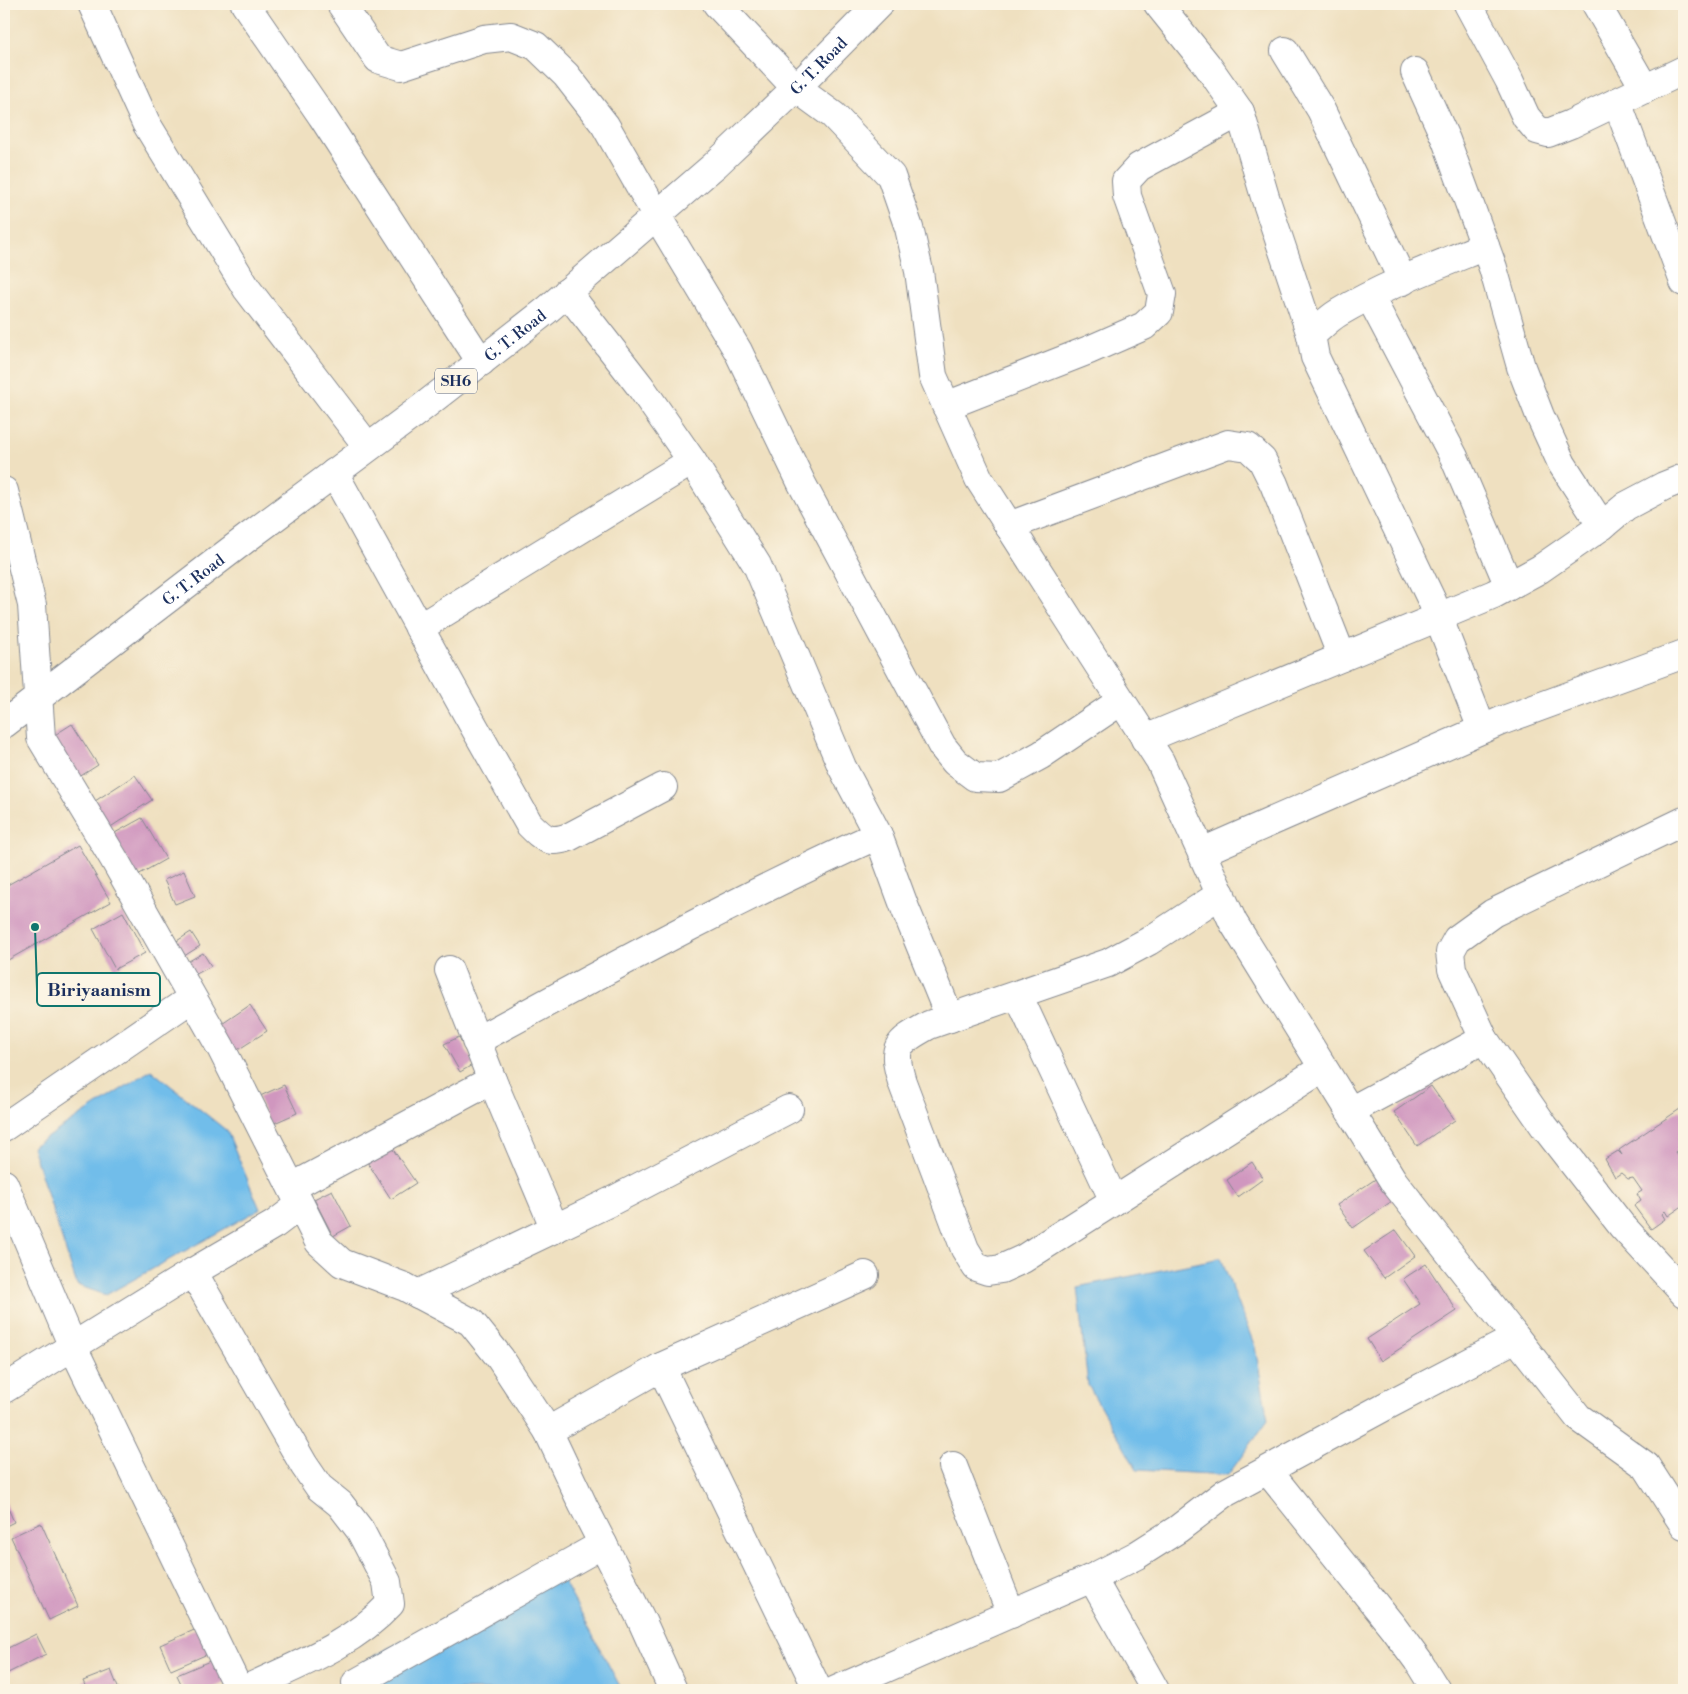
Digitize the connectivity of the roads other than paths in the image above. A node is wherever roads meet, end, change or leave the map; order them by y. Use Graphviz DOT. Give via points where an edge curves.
graph roads {
  1 [pos="92,4"];
  2 [pos="245,4"];
  3 [pos="341,4"];
  4 [pos="717,4"];
  5 [pos="879,4"];
  6 [pos="1158,4"];
  7 [pos="1468,4"];
  8 [pos="1596,4"];
  9 [pos="1285,51"];
  10 [pos="1415,72"];
  11 [pos="1683,75"];
  12 [pos="796,88"];
  13 [pos="1646,89"];
  14 [pos="1617,102"];
  15 [pos="1240,112"];
  16 [pos="656,216"];
  17 [pos="1485,246"];
  18 [pos="1403,280"];
  19 [pos="1684,282"];
  20 [pos="567,292"];
  21 [pos="1370,297"];
  22 [pos="1311,335"];
  23 [pos="481,362"];
  24 [pos="946,406"];
  25 [pos="368,448"];
  26 [pos="692,461"];
  27 [pos="334,473"];
  28 [pos="1684,478"];
  29 [pos="4,491"];
  30 [pos="1010,526"];
  31 [pos="1602,526"];
  32 [pos="1509,586"];
  33 [pos="1439,618"];
  34 [pos="420,628"];
  35 [pos="1684,654"];
  36 [pos="1342,658"];
  37 [pos="38,698"];
  38 [pos="1121,701"];
  39 [pos="4,724"];
  40 [pos="1482,729"];
  41 [pos="1145,739"];
  42 [pos="663,787"];
  43 [pos="1684,821"];
  44 [pos="878,835"];
  45 [pos="1202,852"];
  46 [pos="1220,894"];
  47 [pos="449,970"];
  48 [pos="1018,995"];
  49 [pos="192,998"];
  50 [pos="950,1018"];
  51 [pos="1484,1038"];
  52 [pos="476,1041"];
  53 [pos="1323,1068"];
  54 [pos="492,1080"];
  55 [pos="789,1109"];
  56 [pos="1350,1112"];
  57 [pos="4,1127"];
  58 [pos="4,1184"];
  59 [pos="296,1196"];
  60 [pos="1114,1201"];
  61 [pos="555,1229"];
  62 [pos="193,1272"];
  63 [pos="865,1275"];
  64 [pos="1684,1293"];
  65 [pos="418,1294"];
  66 [pos="1516,1338"];
  67 [pos="73,1347"];
  68 [pos="661,1366"];
  69 [pos="4,1389"];
  70 [pos="548,1431"];
  71 [pos="953,1466"];
  72 [pos="1268,1471"];
  73 [pos="1684,1525"];
  74 [pos="603,1544"];
  75 [pos="1092,1578"];
  76 [pos="1011,1614"];
  77 [pos="338,1645"];
  78 [pos="358,1686"];
  79 [pos="239,1690"];
  80 [pos="244,1690"];
  81 [pos="673,1690"];
  82 [pos="818,1690"];
  83 [pos="836,1690"];
  84 [pos="1155,1690"];
  85 [pos="1436,1690"];
  1 -- 25 [label="street" via="146,123 247,289"];
  2 -- 23 [label="street" via="322,116"];
  3 -- 16 [label="street" via="378,59 401,66 484,39 510,36 536,46 566,75 605,125"];
  4 -- 12 [label="street"];
  5 -- 12 [label="street, G. T. Road / SH6"];
  6 -- 15 [label="street"];
  7 -- 14 [label="street" via="1526,117 1537,130 1548,133"];
  8 -- 13 [label="street"];
  9 -- 18 [label="street" via="1321,110"];
  10 -- 17 [label="street" via="1446,140"];
  11 -- 13 [label="street"];
  12 -- 16 [label="street, G. T. Road / SH6"];
  12 -- 24 [label="street" via="832,115 890,176 909,228 919,271 933,376"];
  13 -- 14 [label="street"];
  14 -- 19 [label="street"];
  15 -- 22 [label="street"];
  15 -- 24 [label="street" via="1139,167 1126,181 1127,196 1162,294 1159,312 1144,326"];
  16 -- 20 [label="street, G. T. Road / SH6"];
  16 -- 38 [label="street" via="738,351 802,484 942,746 956,762 975,777 999,778 1041,755"];
  17 -- 18 [label="street"];
  17 -- 31 [label="street" via="1521,367 1540,416 1562,464"];
  18 -- 21 [label="street"];
  20 -- 23 [label="street, G. T. Road / SH6"];
  20 -- 26 [label="street" via="640,386"];
  21 -- 22 [label="street" via="1337,314"];
  21 -- 32 [label="street" via="1454,457"];
  22 -- 33 [label="street" via="1315,357"];
  23 -- 25 [label="street, G. T. Road / SH6"];
  24 -- 30 [label="street" via="979,479"];
  25 -- 27 [label="street, G. T. Road / SH6"];
  26 -- 34 [label="street"];
  26 -- 44 [label="street" via="757,565 842,767"];
  27 -- 34 [label="street"];
  27 -- 37 [label="street, G. T. Road / SH6"];
  28 -- 31 [label="street" via="1626,506"];
  29 -- 37 [label="street" via="32,605"];
  30 -- 36 [label="street" via="1228,444 1248,447 1262,460 1274,484"];
  30 -- 38 [label="street"];
  31 -- 32 [label="street" via="1540,569"];
  32 -- 33 [label="street"];
  33 -- 36 [label="street"];
  33 -- 40 [label="street"];
  34 -- 42 [label="street" via="529,824 543,838 556,842 569,837"];
  35 -- 40 [label="street"];
  36 -- 41 [label="street"];
  37 -- 39 [label="street, G. T. Road / SH6"];
  37 -- 49 [label="street" via="41,738"];
  38 -- 41 [label="street"];
  40 -- 45 [label="street"];
  41 -- 45 [label="street" via="1160,761"];
  43 -- 51 [label="street" via="1493,913 1457,939 1450,952 1452,969"];
  44 -- 50 [label="street"];
  44 -- 52 [label="street" via="684,928"];
  45 -- 46 [label="street"];
  46 -- 48 [label="street" via="1108,964"];
  46 -- 53 [label="street" via="1233,922"];
  47 -- 52 [label="street"];
  48 -- 50 [label="street"];
  48 -- 60 [label="street"];
  49 -- 57 [label="street"];
  49 -- 59 [label="street"];
  50 -- 60 [label="street" via="908,1037 899,1046 895,1060 965,1249 976,1267 988,1271 1001,1269 1023,1259"];
  51 -- 56 [label="street"];
  51 -- 64 [label="street" via="1544,1126 1610,1210"];
  52 -- 54 [label="street"];
  53 -- 56 [label="street"];
  53 -- 60 [label="street"];
  54 -- 59 [label="street"];
  54 -- 61 [label="street"];
  55 -- 61 [label="street"];
  56 -- 66 [label="street" via="1394,1182"];
  58 -- 67 [label="street"];
  59 -- 62 [label="street" via="275,1224"];
  59 -- 65 [label="street" via="319,1242 342,1263"];
  61 -- 65 [label="street"];
  62 -- 67 [label="street"];
  62 -- 77 [label="street" via="304,1465 319,1487 340,1504 360,1530 387,1582 390,1604 376,1619"];
  63 -- 68 [label="street"];
  65 -- 70 [label="street" via="471,1322 500,1358"];
  66 -- 72 [label="street"];
  66 -- 73 [label="street" via="1578,1417 1646,1466"];
  67 -- 69 [label="street"];
  67 -- 79 [label="street"];
  68 -- 70 [label="street"];
  68 -- 82 [label="street"];
  70 -- 74 [label="street"];
  71 -- 76 [label="street"];
  72 -- 75 [label="street" via="1226,1493 1137,1555"];
  72 -- 85 [label="street" via="1394,1627"];
  74 -- 78 [label="street"];
  74 -- 81 [label="street" via="642,1619"];
  75 -- 76 [label="street"];
  75 -- 84 [label="street"];
  76 -- 83 [label="street"];
  77 -- 78 [label="street"];
  77 -- 80 [label="street"];
}
